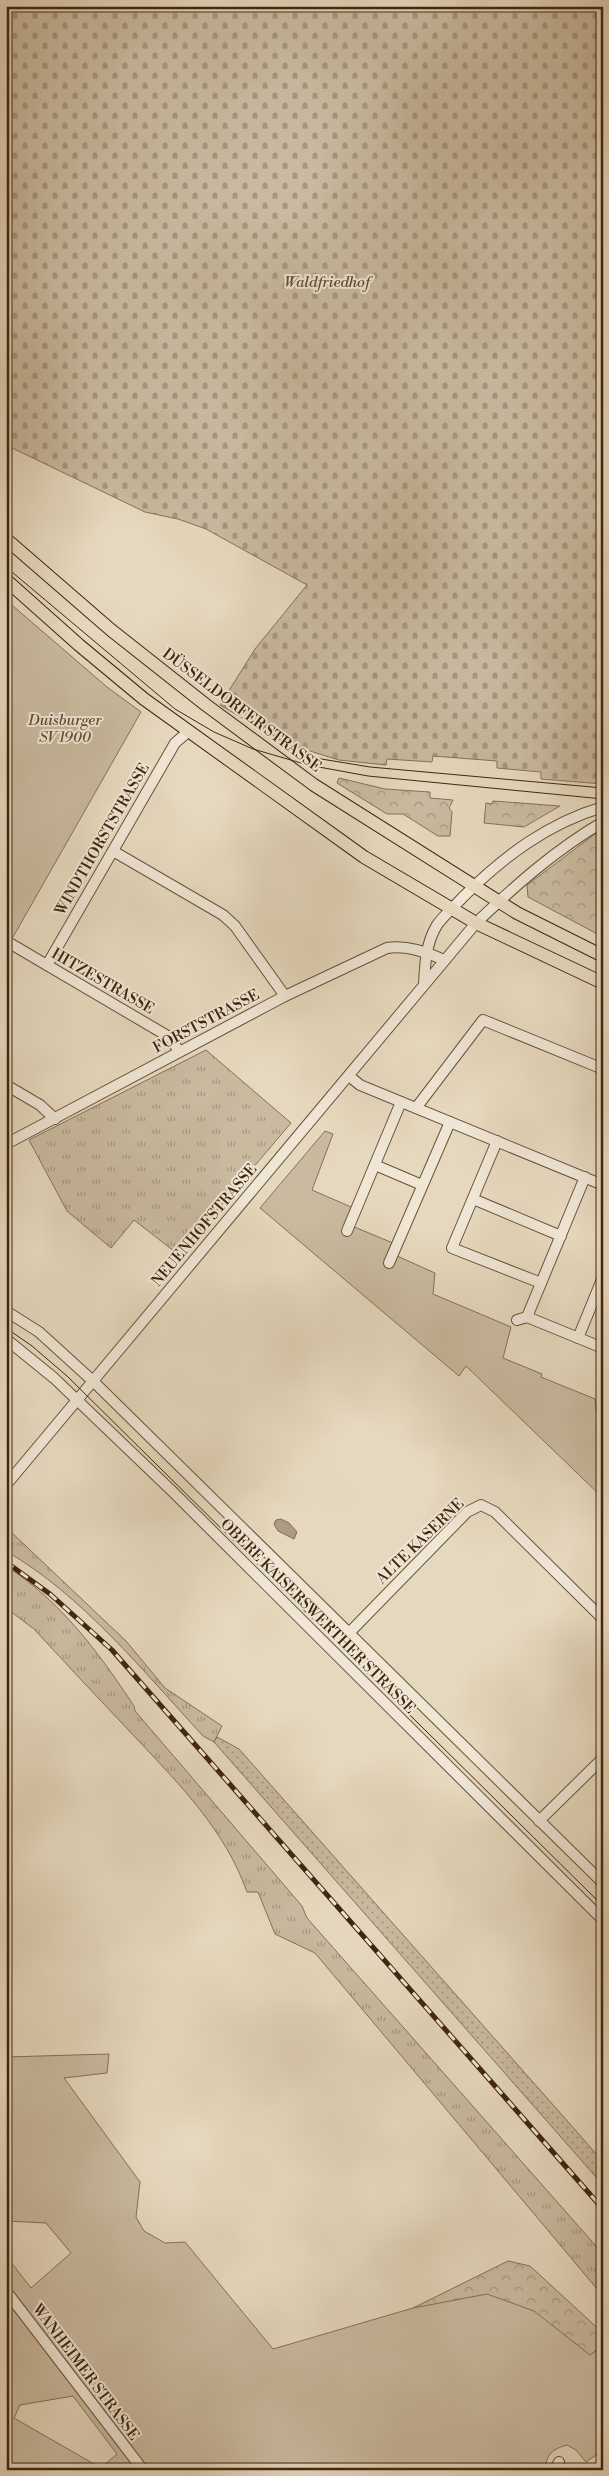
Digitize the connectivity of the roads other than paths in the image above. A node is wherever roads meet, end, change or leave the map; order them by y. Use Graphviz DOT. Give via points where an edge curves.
graph roads {
  1 [pos="6,539"];
  2 [pos="6,580"];
  3 [pos="189,731"];
  4 [pos="603,806"];
  5 [pos="603,822"];
  6 [pos="113,851"];
  7 [pos="474,887"];
  8 [pos="498,902"];
  9 [pos="451,909"];
  10 [pos="476,924"];
  11 [pos="6,941"];
  12 [pos="426,952"];
  13 [pos="603,956"];
  14 [pos="444,960"];
  15 [pos="46,965"];
  16 [pos="603,983"];
  17 [pos="424,984"];
  18 [pos="285,996"];
  19 [pos="179,1052"];
  20 [pos="603,1069"];
  21 [pos="349,1076"];
  22 [pos="6,1085"];
  23 [pos="401,1102"];
  24 [pos="416,1108"];
  25 [pos="55,1119"];
  26 [pos="450,1122"];
  27 [pos="497,1142"];
  28 [pos="6,1144"];
  29 [pos="375,1164"];
  30 [pos="585,1178"];
  31 [pos="422,1184"];
  32 [pos="603,1185"];
  33 [pos="473,1199"];
  34 [pos="347,1230"];
  35 [pos="561,1236"];
  36 [pos="389,1263"];
  37 [pos="603,1277"];
  38 [pos="541,1283"];
  39 [pos="6,1311"];
  40 [pos="578,1338"];
  41 [pos="6,1339"];
  42 [pos="603,1348"];
  43 [pos="94,1382"];
  44 [pos="77,1400"];
  45 [pos="6,1485"];
  46 [pos="603,1618"];
  47 [pos="349,1633"];
  48 [pos="603,1758"];
  49 [pos="539,1822"];
  50 [pos="603,1883"];
  51 [pos="603,1920"];
  52 [pos="6,2291"];
  53 [pos="143,2470"];
  1 -- 7 [label="main road, DÜSSELDORFER STRASSE" via="80,605 206,705 314,785"];
  2 -- 3 [label="main road" via="144,699"];
  3 -- 6 [label="street, WINDTHORSTSTRASSE" via="175,744"];
  3 -- 9 [label="main road" via="364,857"];
  4 -- 7 [label="street" via="531,840"];
  5 -- 8 [label="street, NEUENHOFSTRASSE" via="545,861"];
  6 -- 15 [label="street, WINDTHORSTSTRASSE"];
  6 -- 18 [label="street" via="223,915 235,926"];
  7 -- 8 [label="main road, DÜSSELDORFER STRASSE"];
  7 -- 9 [label="street"];
  8 -- 10 [label="street, NEUENHOFSTRASSE"];
  8 -- 13 [label="main road, DÜSSELDORFER STRASSE"];
  9 -- 10 [label="main road"];
  9 -- 12 [label="street" via="438,925"];
  10 -- 14 [label="street, NEUENHOFSTRASSE"];
  10 -- 16 [label="main road"];
  11 -- 15 [label="street, HITZESTRASSE"];
  12 -- 14 [label="street"];
  12 -- 17 [label="street"];
  12 -- 18 [label="street, FORSTSTRASSE" via="387,948"];
  14 -- 17 [label="street, NEUENHOFSTRASSE"];
  15 -- 19 [label="street, HITZESTRASSE" via="171,1038"];
  17 -- 21 [label="street, NEUENHOFSTRASSE"];
  18 -- 19 [label="street, FORSTSTRASSE"];
  19 -- 25 [label="street, FORSTSTRASSE"];
  20 -- 24 [label="street" via="483,1020"];
  21 -- 23 [label="street" via="360,1085"];
  21 -- 43 [label="street, NEUENHOFSTRASSE"];
  22 -- 25 [label="street" via="40,1105"];
  23 -- 24 [label="street"];
  23 -- 29 [label="street"];
  24 -- 26 [label="street"];
  25 -- 28 [label="street, FORSTSTRASSE"];
  26 -- 27 [label="street"];
  26 -- 31 [label="street"];
  27 -- 30 [label="street"];
  27 -- 33 [label="street"];
  29 -- 31 [label="street"];
  29 -- 34 [label="street"];
  30 -- 32 [label="street"];
  30 -- 35 [label="street"];
  31 -- 36 [label="street"];
  33 -- 35 [label="street"];
  33 -- 38 [label="street" via="452,1248"];
  35 -- 38 [label="street"];
  37 -- 40 [label="street"];
  38 -- 40 [label="street" via="522,1319"];
  39 -- 43 [label="street, OBERE KAISERSWERTHER STRASSE" via="39,1332"];
  40 -- 42 [label="street"];
  41 -- 44 [label="street, OBERE KAISERSWERTHER STRASSE"];
  43 -- 44 [label="street, NEUENHOFSTRASSE"];
  43 -- 47 [label="street, OBERE KAISERSWERTHER STRASSE"];
  44 -- 45 [label="street, NEUENHOFSTRASSE"];
  44 -- 51 [label="street, OBERE KAISERSWERTHER STRASSE" via="266,1583"];
  46 -- 47 [label="street, ALTE KASERNE" via="495,1512 481,1505 467,1512"];
  47 -- 49 [label="street, OBERE KAISERSWERTHER STRASSE"];
  48 -- 49 [label="street"];
  49 -- 50 [label="street, OBERE KAISERSWERTHER STRASSE"];
  52 -- 53 [label="street, WANHEIMER STRASSE"];
}
